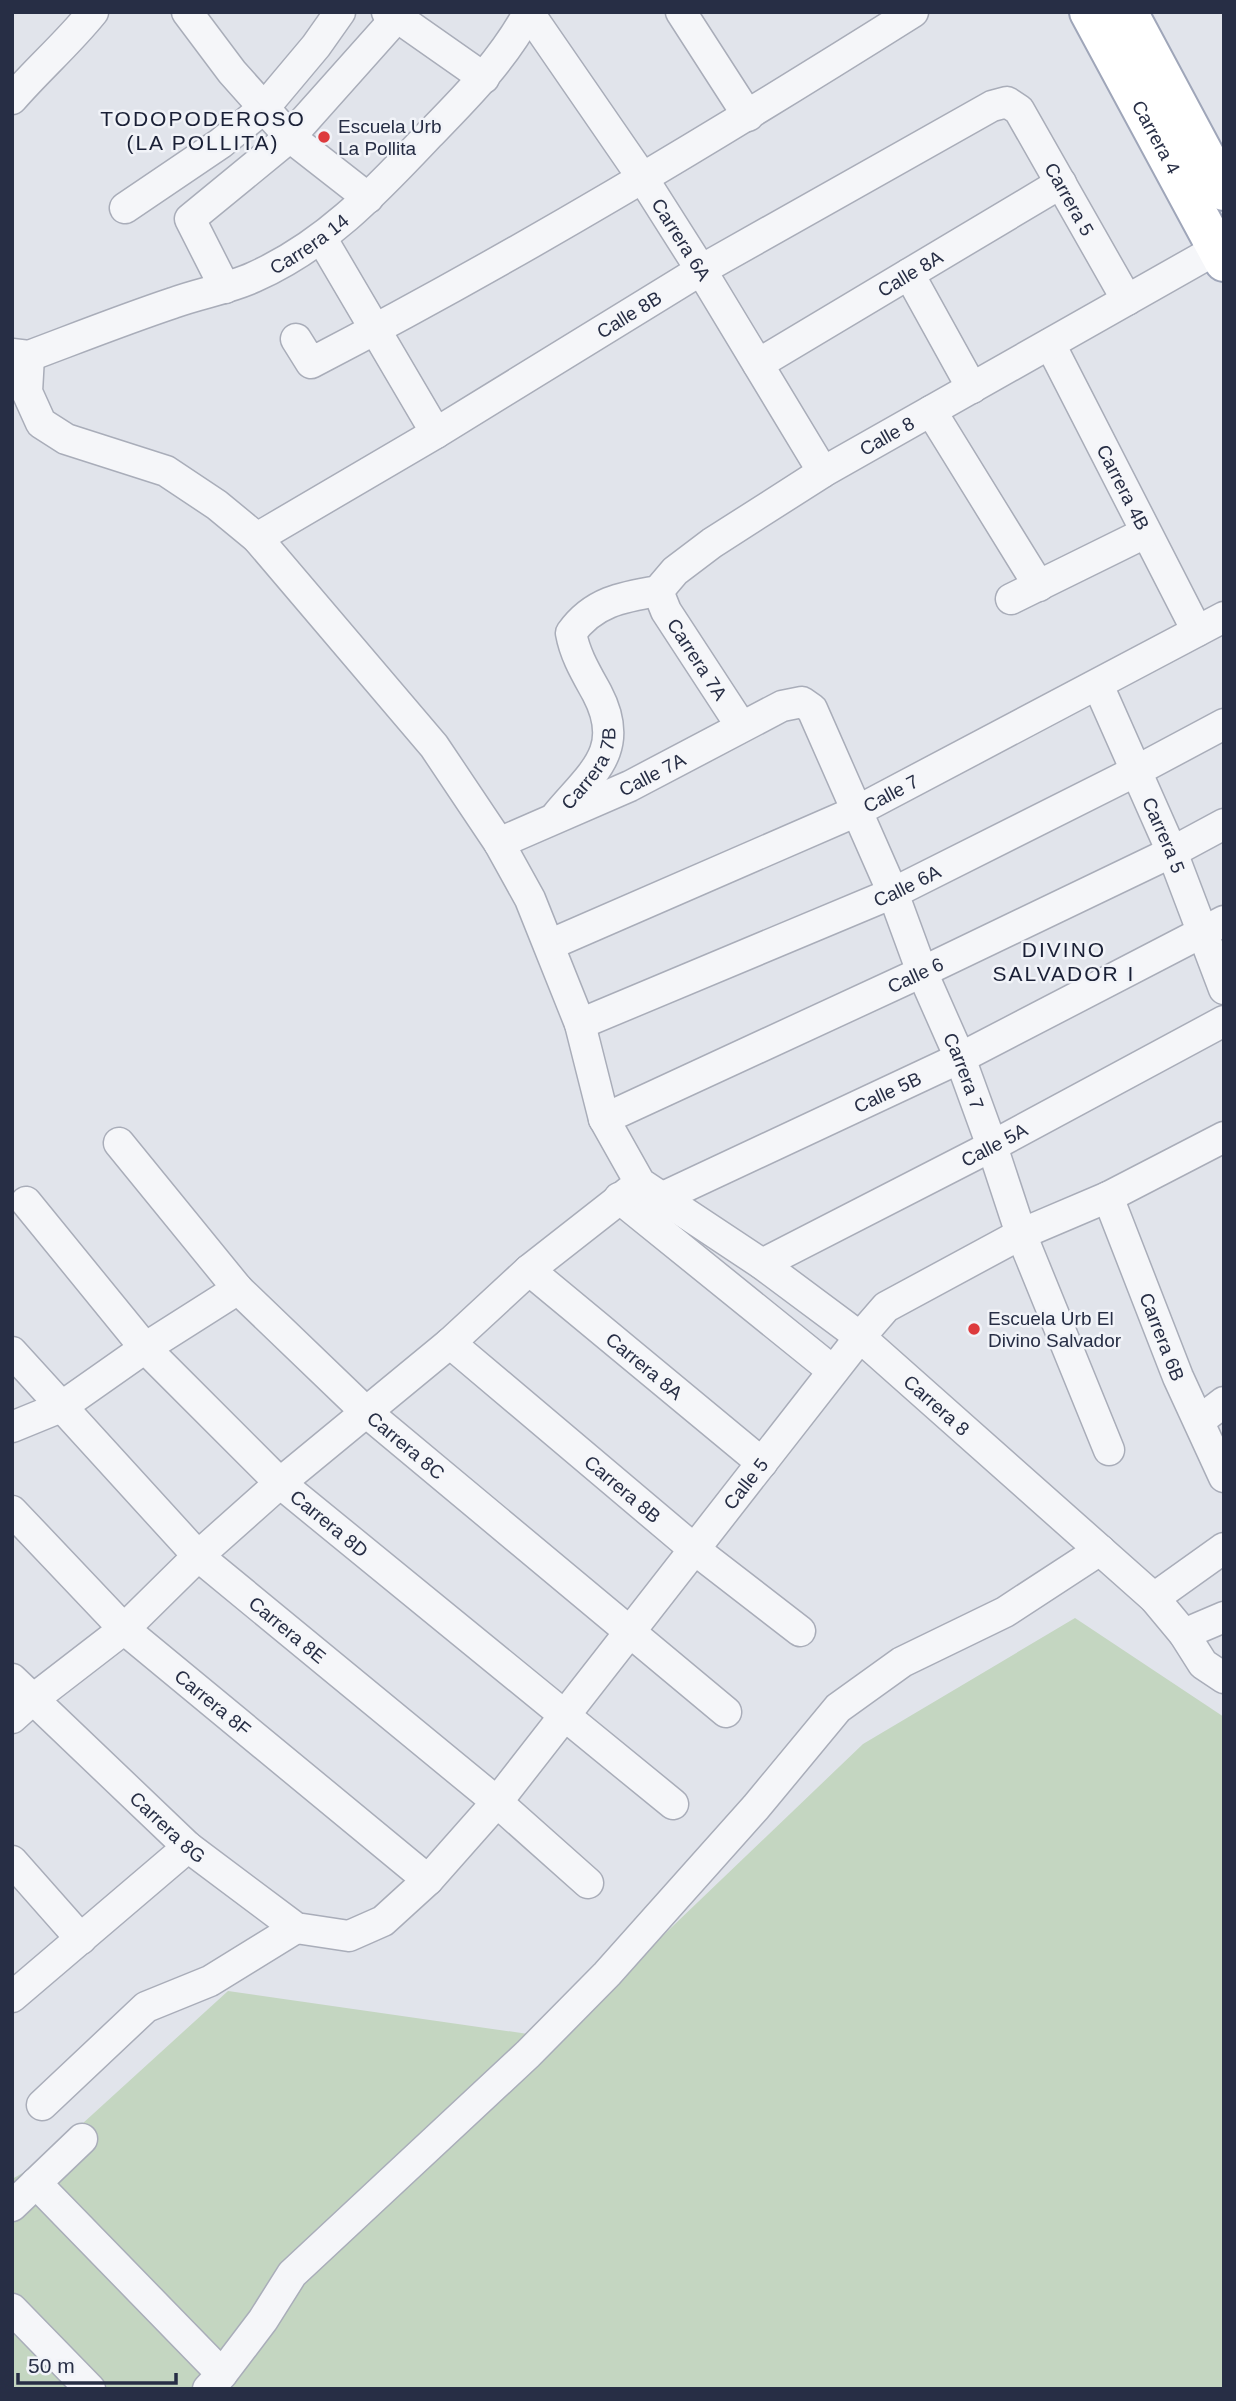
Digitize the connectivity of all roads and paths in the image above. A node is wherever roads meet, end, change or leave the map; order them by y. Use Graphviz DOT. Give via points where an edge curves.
graph roads {
  1 [pos="93,12"];
  2 [pos="187,12"];
  3 [pos="340,12"];
  4 [pos="529,12"];
  5 [pos="913,12"];
  6 [pos="1089,12"];
  7 [pos="394,14"];
  8 [pos="686,14"];
  9 [pos="1138,18"];
  10 [pos="484,78"];
  11 [pos="12,99"];
  12 [pos="1007,102"];
  13 [pos="264,108"];
  14 [pos="748,116"];
  15 [pos="290,137"];
  16 [pos="642,177"];
  17 [pos="1061,183"];
  18 [pos="1224,191"];
  19 [pos="368,198"];
  20 [pos="125,208"];
  21 [pos="322,239"];
  22 [pos="1220,255"];
  23 [pos="701,270"];
  24 [pos="909,274"];
  25 [pos="225,288"];
  26 [pos="1127,300"];
  27 [pos="376,329"];
  28 [pos="296,338"];
  29 [pos="1050,344"];
  30 [pos="21,355"];
  31 [pos="758,364"];
  32 [pos="972,388"];
  33 [pos="931,411"];
  34 [pos="436,433"];
  35 [pos="823,472"];
  36 [pos="1145,533"];
  37 [pos="257,538"];
  38 [pos="1039,586"];
  39 [pos="658,591"];
  40 [pos="1011,599"];
  41 [pos="1224,617"];
  42 [pos="1197,631"];
  43 [pos="1098,685"];
  44 [pos="802,702"];
  45 [pos="1224,724"];
  46 [pos="741,726"];
  47 [pos="1136,771"];
  48 [pos="857,811"];
  49 [pos="552,820"];
  50 [pos="1224,824"];
  51 [pos="499,844"];
  52 [pos="1172,852"];
  53 [pos="893,893"];
  54 [pos="1212,927"];
  55 [pos="549,945"];
  56 [pos="922,972"];
  57 [pos="1224,989"];
  58 [pos="1224,1021"];
  59 [pos="580,1024"];
  60 [pos="960,1058"];
  61 [pos="604,1119"];
  62 [pos="1224,1137"];
  63 [pos="119,1143"];
  64 [pos="992,1146"];
  65 [pos="640,1193"];
  66 [pos="1108,1196"];
  67 [pos="26,1202"];
  68 [pos="1021,1234"];
  69 [pos="762,1264"];
  70 [pos="529,1270"];
  71 [pos="238,1289"];
  72 [pos="860,1337"];
  73 [pos="450,1343"];
  74 [pos="145,1348"];
  75 [pos="12,1352"];
  76 [pos="833,1371"];
  77 [pos="1224,1402"];
  78 [pos="61,1408"];
  79 [pos="365,1411"];
  80 [pos="1199,1422"];
  81 [pos="12,1427"];
  82 [pos="1109,1450"];
  83 [pos="762,1463"];
  84 [pos="1224,1477"];
  85 [pos="280,1483"];
  86 [pos="12,1511"];
  87 [pos="1224,1548"];
  88 [pos="695,1549"];
  89 [pos="1100,1550"];
  90 [pos="198,1556"];
  91 [pos="1154,1598"];
  92 [pos="1224,1617"];
  93 [pos="124,1629"];
  94 [pos="631,1631"];
  95 [pos="800,1631"];
  96 [pos="1184,1634"];
  97 [pos="1213,1671"];
  98 [pos="19,1699"];
  99 [pos="726,1712"];
  100 [pos="564,1717"];
  101 [pos="498,1802"];
  102 [pos="673,1804"];
  103 [pos="188,1847"];
  104 [pos="12,1861"];
  105 [pos="428,1880"];
  106 [pos="588,1883"];
  107 [pos="296,1928"];
  108 [pos="349,1936"];
  109 [pos="81,1939"];
  110 [pos="12,1997"];
  111 [pos="42,2105"];
  112 [pos="82,2139"];
  113 [pos="36,2183"];
  114 [pos="12,2206"];
  115 [pos="12,2309"];
  116 [pos="215,2382"];
  117 [pos="90,2389"];
  1 -- 11 [label="street"];
  2 -- 13 [label="street"];
  3 -- 13 [label="street"];
  4 -- 10 [label="street, Carrera 14" via="509,48"];
  4 -- 16 [label="street, Carrera 6A"];
  5 -- 14 [label="street"];
  6 -- 22 [label="main road, Carrera 4"];
  7 -- 10 [label="street"];
  7 -- 15 [label="street"];
  8 -- 14 [label="street"];
  9 -- 18 [label="main road, Carrera 4"];
  10 -- 19 [label="street, Carrera 14"];
  12 -- 17 [label="street, Carrera 5" via="1019,110"];
  12 -- 23 [label="street, Calle 8B" via="992,106"];
  13 -- 15 [label="street"];
  13 -- 20 [label="street"];
  14 -- 16 [label="street"];
  15 -- 19 [label="street"];
  15 -- 25 [label="street" via="190,219"];
  16 -- 23 [label="street, Carrera 6A"];
  16 -- 27 [label="street"];
  17 -- 24 [label="street, Calle 8A"];
  17 -- 26 [label="street, Carrera 5"];
  19 -- 21 [label="street, Carrera 14"];
  21 -- 25 [label="street, Carrera 14" via="255,277"];
  21 -- 27 [label="street"];
  22 -- 26 [label="street, Calle 8"];
  23 -- 31 [label="street, Carrera 6A"];
  23 -- 34 [label="street, Calle 8B"];
  24 -- 31 [label="street, Calle 8A"];
  24 -- 32 [label="street"];
  25 -- 30 [label="street, Carrera 14"];
  26 -- 29 [label="street, Calle 8"];
  27 -- 28 [label="street" via="311,363"];
  27 -- 34 [label="street"];
  29 -- 32 [label="street, Calle 8"];
  29 -- 36 [label="street, Carrera 4B"];
  30 -- 37 [label="street" via="27,392 41,423 66,439 166,471"];
  31 -- 35 [label="street, Carrera 6A"];
  32 -- 33 [label="street, Calle 8"];
  33 -- 35 [label="street, Calle 8"];
  33 -- 38 [label="street"];
  34 -- 37 [label="street, Calle 8B"];
  35 -- 39 [label="street, Calle 8" via="712,543"];
  36 -- 38 [label="street"];
  36 -- 42 [label="street, Carrera 4B"];
  37 -- 51 [label="street" via="434,746"];
  38 -- 40 [label="street"];
  39 -- 46 [label="street, Carrera 7A" via="666,611"];
  39 -- 49 [label="street, Carrera 7B" via="620,597 583,617 571,633 574,650 602,703 610,734 602,761"];
  41 -- 42 [label="street, Calle 7"];
  42 -- 43 [label="street, Calle 7"];
  43 -- 47 [label="street, Carrera 5"];
  43 -- 48 [label="street, Calle 7"];
  44 -- 46 [label="street, Calle 7A" via="782,706"];
  44 -- 48 [label="street, Carrera 7" via="812,709"];
  45 -- 47 [label="street, Calle 6A"];
  46 -- 49 [label="street, Calle 7A" via="630,786"];
  47 -- 52 [label="street, Carrera 5"];
  47 -- 53 [label="street, Calle 6A"];
  48 -- 53 [label="street, Carrera 7"];
  48 -- 55 [label="street, Calle 7"];
  49 -- 51 [label="street, Calle 7A"];
  50 -- 52 [label="street, Calle 6"];
  51 -- 55 [label="street"];
  52 -- 54 [label="street, Carrera 5"];
  52 -- 56 [label="street, Calle 6"];
  53 -- 56 [label="street, Carrera 7"];
  53 -- 59 [label="street, Calle 6A"];
  54 -- 57 [label="street, Carrera 5"];
  54 -- 60 [label="street, Calle 5B"];
  55 -- 59 [label="street"];
  56 -- 60 [label="street, Carrera 7"];
  56 -- 61 [label="street, Calle 6"];
  58 -- 64 [label="street, Calle 5A"];
  59 -- 61 [label="street"];
  60 -- 64 [label="street, Carrera 7"];
  60 -- 65 [label="street, Calle 5B"];
  61 -- 65 [label="street"];
  62 -- 66 [label="street, Calle 5"];
  63 -- 71 [label="street, Carrera 8C"];
  64 -- 68 [label="street, Carrera 7"];
  64 -- 69 [label="street, Calle 5A"];
  65 -- 69 [label="street, Carrera 8"];
  65 -- 70 [label="street, Calle 5B"];
  65 -- 76 [label="street"];
  66 -- 68 [label="street, Calle 5"];
  66 -- 80 [label="street, Carrera 6B"];
  67 -- 74 [label="street, Carrera 8D"];
  68 -- 72 [label="street, Calle 5" via="886,1307"];
  68 -- 82 [label="street, Carrera 7"];
  69 -- 72 [label="street, Carrera 8"];
  70 -- 73 [label="street, Calle 5B"];
  70 -- 83 [label="street, Carrera 8A"];
  71 -- 74 [label="street"];
  71 -- 79 [label="street, Carrera 8C"];
  72 -- 76 [label="street, Calle 5"];
  72 -- 89 [label="street, Carrera 8"];
  73 -- 79 [label="street, Calle 5B"];
  73 -- 88 [label="street, Carrera 8B"];
  74 -- 78 [label="street"];
  74 -- 85 [label="street, Carrera 8D"];
  75 -- 78 [label="street, Carrera 8E"];
  76 -- 83 [label="street, Calle 5"];
  77 -- 80 [label="street"];
  78 -- 81 [label="street"];
  78 -- 90 [label="street, Carrera 8E"];
  79 -- 85 [label="street, Calle 5B"];
  79 -- 94 [label="street, Carrera 8C"];
  80 -- 84 [label="street, Carrera 6B"];
  83 -- 88 [label="street, Calle 5"];
  85 -- 90 [label="street, Calle 5B"];
  85 -- 100 [label="street, Carrera 8D"];
  86 -- 93 [label="street, Carrera 8F"];
  87 -- 91 [label="street"];
  88 -- 94 [label="street, Calle 5"];
  88 -- 95 [label="street, Carrera 8B"];
  89 -- 91 [label="street, Carrera 8"];
  89 -- 116 [label="street" via="1005,1612 902,1662 838,1708 607,1974 292,2274"];
  90 -- 93 [label="street, Calle 5B"];
  90 -- 101 [label="street, Carrera 8E"];
  91 -- 96 [label="street, Carrera 8"];
  92 -- 96 [label="street"];
  93 -- 98 [label="street, Calle 5B"];
  93 -- 105 [label="street, Carrera 8F"];
  94 -- 99 [label="street, Carrera 8C"];
  94 -- 100 [label="street, Calle 5"];
  96 -- 97 [label="street, Carrera 8"];
  98 -- 103 [label="street, Carrera 8G"];
  100 -- 101 [label="street, Calle 5"];
  100 -- 102 [label="street, Carrera 8D"];
  101 -- 105 [label="street, Calle 5"];
  101 -- 106 [label="street, Carrera 8E"];
  103 -- 107 [label="street, Carrera 8G"];
  103 -- 109 [label="street"];
  104 -- 109 [label="street"];
  105 -- 108 [label="street, Calle 5" via="383,1921"];
  107 -- 108 [label="street, Carrera 8G"];
  107 -- 111 [label="street" via="210,1981 146,2007"];
  109 -- 110 [label="street"];
  112 -- 113 [label="street"];
  113 -- 114 [label="street"];
  113 -- 116 [label="street"];
  115 -- 117 [label="street"];
}
